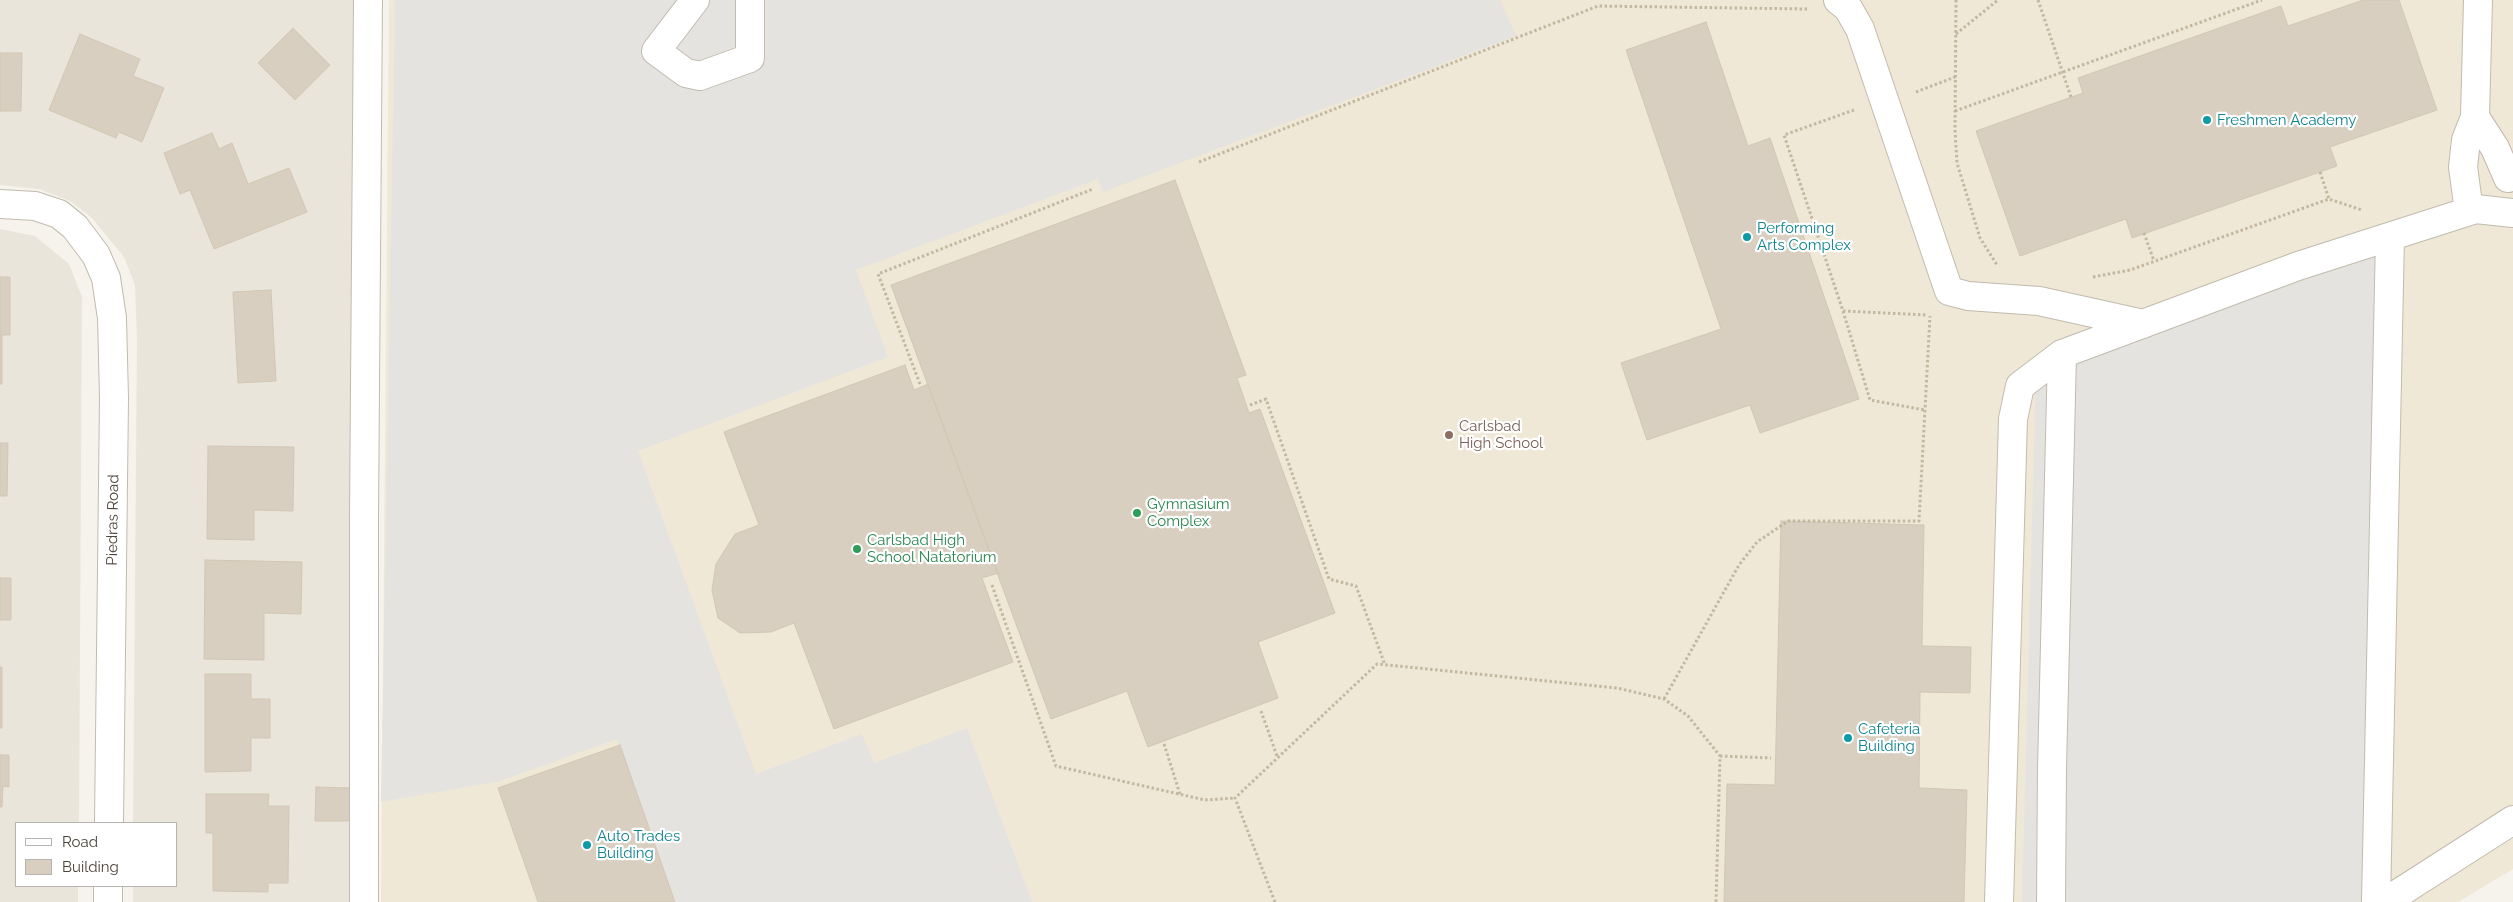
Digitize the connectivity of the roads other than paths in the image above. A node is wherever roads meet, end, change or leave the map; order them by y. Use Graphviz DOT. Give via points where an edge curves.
graph roads {
  1 [pos="368,0"];
  2 [pos="695,0"];
  3 [pos="750,0"];
  4 [pos="1838,0"];
  5 [pos="2478,0"];
  6 [pos="2475,117"];
  7 [pos="2510,177"];
  8 [pos="0,204"];
  9 [pos="2472,210"];
  10 [pos="2513,213"];
  11 [pos="2390,237"];
  12 [pos="2143,324"];
  13 [pos="2062,354"];
  14 [pos="2513,820"];
  15 [pos="109,822"];
  16 [pos="108,887"];
  17 [pos="108,902"];
  18 [pos="364,902"];
  19 [pos="1999,902"];
  20 [pos="2051,902"];
  21 [pos="2376,902"];
  22 [pos="2386,902"];
  1 -- 18 [label="street"];
  2 -- 3 [label="street" via="656,51 686,73 700,76 750,58"];
  4 -- 12 [label="street" via="1848,8 1860,29 1949,290 1968,296 2040,301"];
  5 -- 6 [label="street"];
  6 -- 7 [label="street"];
  6 -- 9 [label="street" via="2466,140 2463,167"];
  7 -- 9 [label="street"];
  8 -- 15 [label="street, Piedras Road" via="35,206 59,214 75,227 103,270 112,318"];
  9 -- 10 [label="street"];
  9 -- 11 [label="street"];
  11 -- 12 [label="street" via="2298,266"];
  11 -- 21 [label="street"];
  12 -- 13 [label="street"];
  13 -- 19 [label="street" via="2020,386 2013,419"];
  13 -- 20 [label="street"];
  14 -- 22 [label="street"];
  16 -- 17 [label="street"];
}
